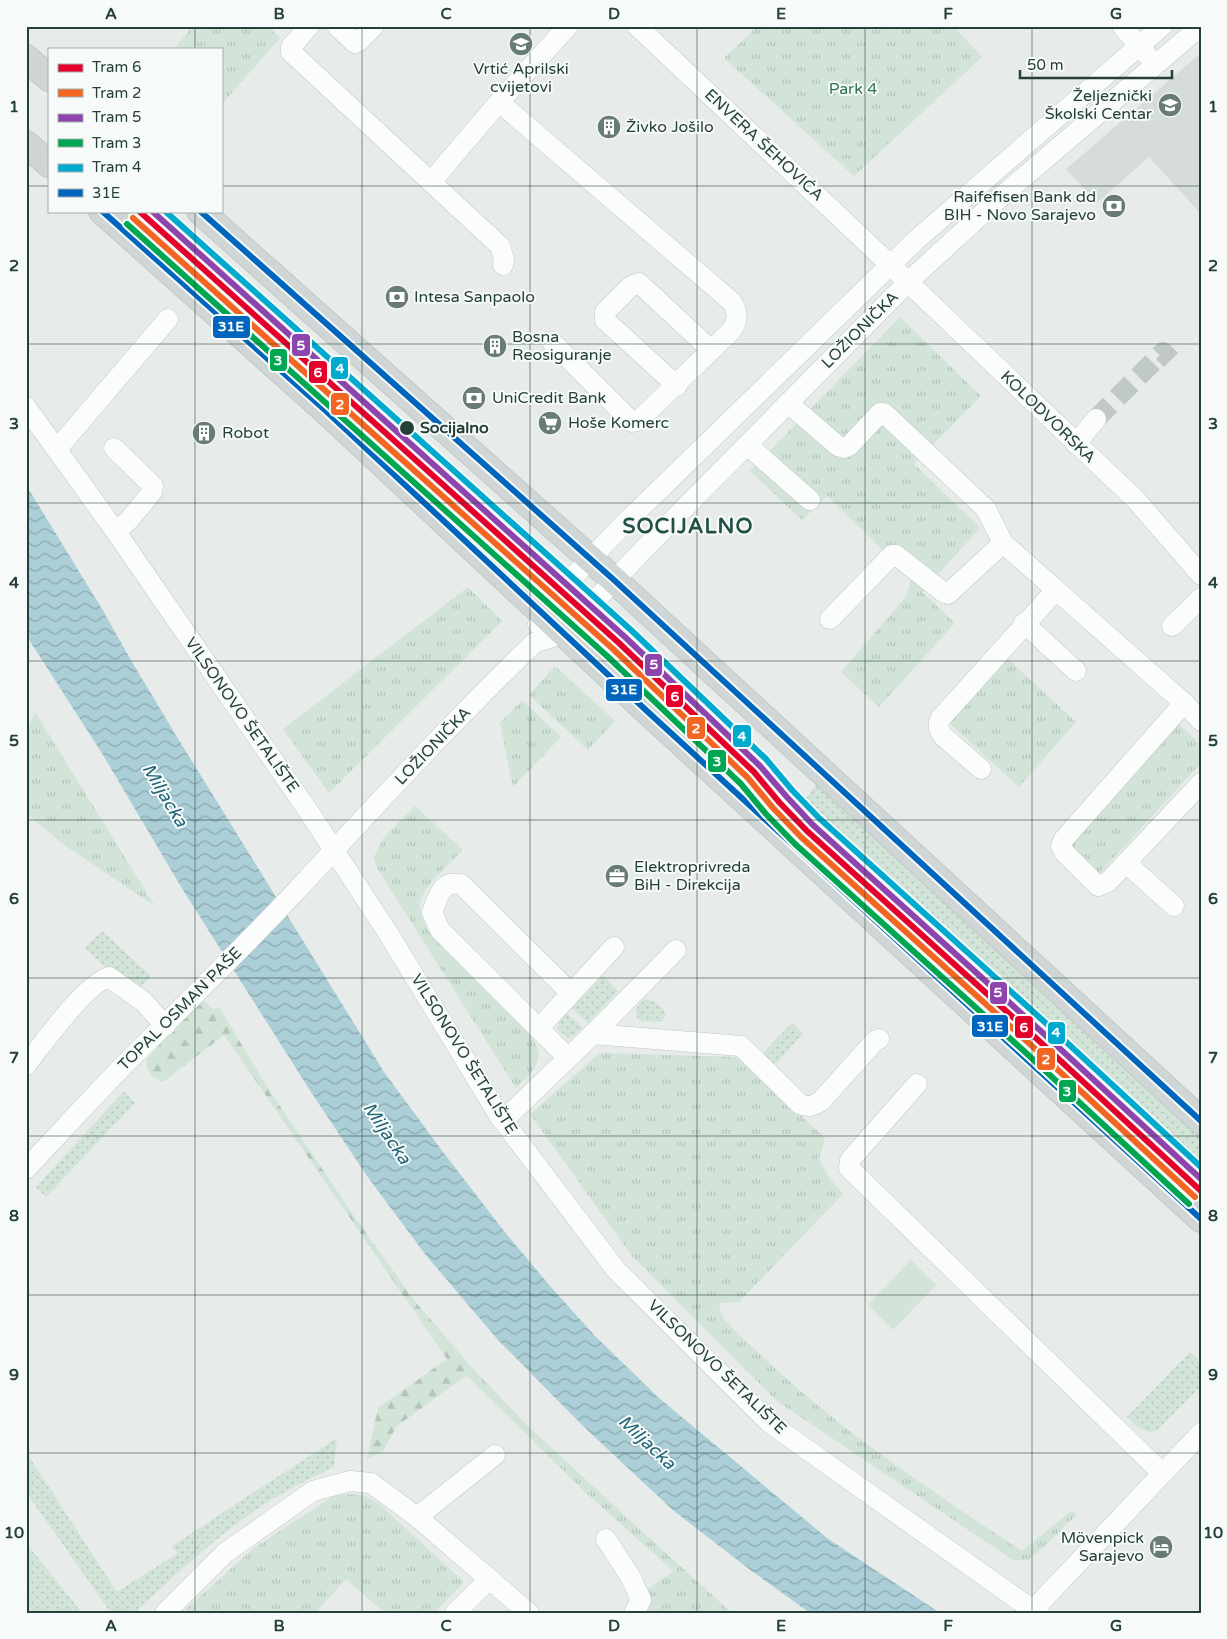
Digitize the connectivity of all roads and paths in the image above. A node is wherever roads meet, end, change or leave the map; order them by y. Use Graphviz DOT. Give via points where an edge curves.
graph roads {
  1 [pos="309,26"];
  2 [pos="337,26"];
  3 [pos="374,26"];
  4 [pos="568,26"];
  5 [pos="637,26"];
  6 [pos="1122,26"];
  7 [pos="1162,26"];
  8 [pos="1201,26"];
  9 [pos="1140,46"];
  10 [pos="26,58"];
  11 [pos="1156,64"];
  12 [pos="48,77"];
  13 [pos="499,102"];
  14 [pos="26,144"];
  15 [pos="48,163"];
  16 [pos="431,182"];
  17 [pos="103,212"];
  18 [pos="201,212"];
  19 [pos="503,265"];
  20 [pos="890,265"];
  21 [pos="908,282"];
  22 [pos="168,319"];
  23 [pos="552,342"];
  24 [pos="711,350"];
  25 [pos="676,386"];
  26 [pos="788,402"];
  27 [pos="26,407"];
  28 [pos="1096,419"];
  29 [pos="1076,444"];
  30 [pos="747,445"];
  31 [pos="114,448"];
  32 [pos="57,449"];
  33 [pos="810,500"];
  34 [pos="116,532"];
  35 [pos="1003,543"];
  36 [pos="591,559"];
  37 [pos="1201,575"];
  38 [pos="614,580"];
  39 [pos="1056,590"];
  40 [pos="1201,598"];
  41 [pos="541,610"];
  42 [pos="830,619"];
  43 [pos="1024,624"];
  44 [pos="1172,626"];
  45 [pos="564,633"];
  46 [pos="534,643"];
  47 [pos="1076,671"];
  48 [pos="1184,702"];
  49 [pos="1201,721"];
  50 [pos="981,769"];
  51 [pos="1201,783"];
  52 [pos="334,850"];
  53 [pos="1126,863"];
  54 [pos="1174,906"];
  55 [pos="614,947"];
  56 [pos="676,950"];
  57 [pos="571,993"];
  58 [pos="165,1026"];
  59 [pos="538,1028"];
  60 [pos="594,1034"];
  61 [pos="879,1039"];
  62 [pos="568,1058"];
  63 [pos="26,1065"];
  64 [pos="917,1084"];
  65 [pos="500,1117"];
  66 [pos="1201,1121"];
  67 [pos="26,1169"];
  68 [pos="1201,1220"];
  69 [pos="1201,1433"];
  70 [pos="495,1454"];
  71 [pos="1162,1473"];
  72 [pos="417,1517"];
  73 [pos="606,1538"];
  74 [pos="490,1579"];
  75 [pos="1037,1611"];
  76 [pos="165,1613"];
  77 [pos="455,1613"];
  78 [pos="529,1613"];
  79 [pos="634,1613"];
  1 -- 16 [label="street" via="291,46 291,52"];
  2 -- 3 [label="street" via="355,43"];
  4 -- 13 [label="street"];
  5 -- 20 [label="street, ENVERA ŠEHOVIĆA"];
  6 -- 9 [label="street"];
  7 -- 9 [label="street, LOŽIONIČKA"];
  8 -- 11 [label="street, LOŽIONIČKA"];
  9 -- 11 [label="street"];
  9 -- 20 [label="street, LOŽIONIČKA"];
  10 -- 12 [label="main road"];
  11 -- 21 [label="street, LOŽIONIČKA" via="1005,193"];
  13 -- 16 [label="street"];
  13 -- 24 [label="street" via="732,302 736,308 735,326"];
  14 -- 15 [label="main road"];
  16 -- 19 [label="street" via="500,246"];
  17 -- 41 [label="main road" via="325,410"];
  18 -- 36 [label="main road"];
  20 -- 21 [label="street, KOLODVORSKA"];
  20 -- 36 [label="street, LOŽIONIČKA"];
  21 -- 26 [label="street, LOŽIONIČKA"];
  21 -- 29 [label="street, KOLODVORSKA"];
  22 -- 32 [label="street"];
  23 -- 25 [label="street" via="632,422 638,421"];
  24 -- 25 [label="street"];
  24 -- 25 [label="street" via="640,283 631,286 605,312 605,320"];
  26 -- 30 [label="street, LOŽIONIČKA"];
  26 -- 35 [label="street" via="844,448 884,412 986,509"];
  27 -- 32 [label="street, VILSONOVO ŠETALIŠTE"];
  28 -- 29 [label="street"];
  29 -- 37 [label="street, KOLODVORSKA" via="1136,500"];
  30 -- 33 [label="street"];
  30 -- 38 [label="street, LOŽIONIČKA"];
  31 -- 34 [label="street" via="153,486 152,492"];
  32 -- 34 [label="street, VILSONOVO ŠETALIŠTE"];
  34 -- 52 [label="street, VILSONOVO ŠETALIŠTE"];
  35 -- 39 [label="street"];
  35 -- 42 [label="street" via="948,594 892,555"];
  36 -- 38 [label="main road"];
  36 -- 41 [label="street, LOŽIONIČKA"];
  38 -- 45 [label="street, LOŽIONIČKA"];
  38 -- 66 [label="main road"];
  39 -- 43 [label="street"];
  39 -- 48 [label="street"];
  40 -- 44 [label="street"];
  41 -- 45 [label="main road"];
  41 -- 46 [label="street"];
  43 -- 47 [label="street"];
  43 -- 50 [label="street" via="938,724 943,736"];
  45 -- 46 [label="street, LOŽIONIČKA"];
  45 -- 68 [label="main road"];
  46 -- 52 [label="street, LOŽIONIČKA"];
  48 -- 49 [label="street"];
  48 -- 53 [label="street" via="1061,846 1098,886 1108,882"];
  51 -- 53 [label="street"];
  52 -- 58 [label="street, TOPAL OSMAN PAŠE"];
  52 -- 65 [label="street, VILSONOVO ŠETALIŠTE"];
  53 -- 54 [label="street"];
  55 -- 57 [label="street"];
  56 -- 60 [label="street"];
  57 -- 59 [label="street"];
  57 -- 59 [label="street" via="461,884 452,882 446,885 432,912 440,930"];
  58 -- 63 [label="street" via="144,1002 109,977 82,996"];
  58 -- 67 [label="street, TOPAL OSMAN PAŠE"];
  59 -- 62 [label="street"];
  60 -- 61 [label="street" via="741,1046 805,1107 821,1101"];
  60 -- 62 [label="street"];
  62 -- 65 [label="street" via="510,1114"];
  64 -- 71 [label="street" via="850,1160 849,1168"];
  65 -- 75 [label="street, VILSONOVO ŠETALIŠTE" via="617,1271 772,1424"];
  69 -- 71 [label="street"];
  70 -- 72 [label="street"];
  71 -- 75 [label="street"];
  72 -- 74 [label="street"];
  72 -- 76 [label="street" via="371,1483 350,1481 313,1491 225,1553"];
  73 -- 79 [label="street" via="641,1600"];
  74 -- 77 [label="street"];
  74 -- 78 [label="street"];
}
